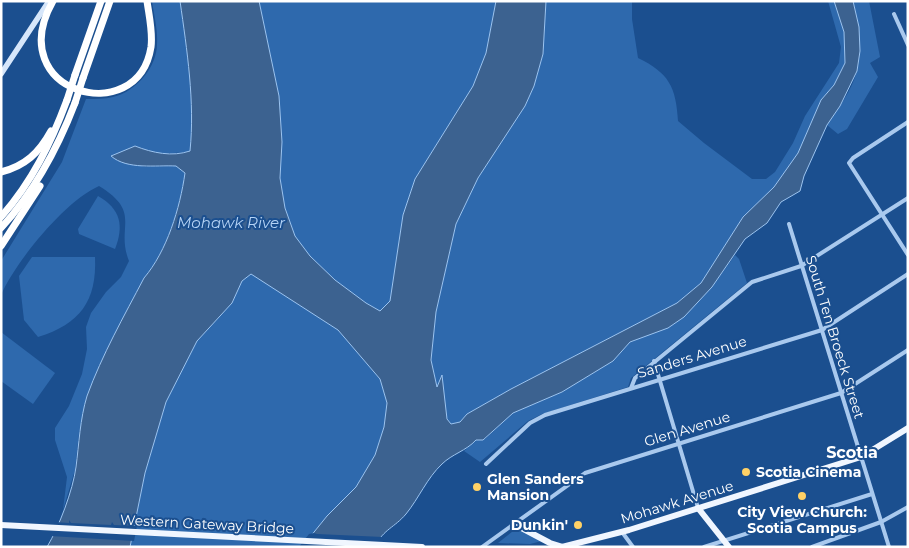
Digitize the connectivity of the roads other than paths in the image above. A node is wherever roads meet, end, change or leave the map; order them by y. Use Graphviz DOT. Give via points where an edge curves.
graph roads {
  1 [pos="48,1"];
  2 [pos="53,1"];
  3 [pos="101,1"];
  4 [pos="110,1"];
  5 [pos="147,1"];
  6 [pos="894,14"];
  7 [pos="907,39"];
  8 [pos="908,45"];
  9 [pos="1,74"];
  10 [pos="67,100"];
  11 [pos="908,122"];
  12 [pos="67,125"];
  13 [pos="1,172"];
  14 [pos="908,198"];
  15 [pos="882,214"];
  16 [pos="1,217"];
  17 [pos="789,224"];
  18 [pos="1,228"];
  19 [pos="1,246"];
  20 [pos="908,255"];
  21 [pos="801,266"];
  22 [pos="908,274"];
  23 [pos="822,330"];
  24 [pos="908,350"];
  25 [pos="654,361"];
  26 [pos="659,380"];
  27 [pos="631,388"];
  28 [pos="841,393"];
  29 [pos="908,428"];
  30 [pos="679,443"];
  31 [pos="861,457"];
  32 [pos="486,464"];
  33 [pos="872,494"];
  34 [pos="908,507"];
  35 [pos="698,508"];
  36 [pos="881,522"];
  37 [pos="514,524"];
  38 [pos="1,525"];
  39 [pos="622,532"];
  40 [pos="724,540"];
  41 [pos="414,546"];
  42 [pos="422,547"];
  43 [pos="482,547"];
  44 [pos="563,547"];
  45 [pos="633,547"];
  46 [pos="704,547"];
  47 [pos="729,547"];
  48 [pos="812,547"];
  49 [pos="889,547"];
  1 -- 9 [label="main road"];
  2 -- 5 [label="highway" via="41,30 46,64 69,87 97,94 124,86 136,78 144,66 152,39"];
  3 -- 10 [label="highway, bridge"];
  4 -- 12 [label="highway, bridge"];
  6 -- 7 [label="street"];
  7 -- 8 [label="street"];
  10 -- 13 [label="highway" via="34,155 24,164"];
  10 -- 16 [label="highway" via="40,163"];
  11 -- 15 [label="street" via="850,160 850,166"];
  12 -- 18 [label="highway" via="38,180"];
  12 -- 19 [label="highway" via="52,166"];
  14 -- 15 [label="street"];
  15 -- 20 [label="street"];
  15 -- 21 [label="street"];
  17 -- 21 [label="street, South Ten Broeck Street"];
  21 -- 23 [label="street, South Ten Broeck Street"];
  21 -- 25 [label="street" via="752,282"];
  22 -- 23 [label="street, Sanders Avenue"];
  23 -- 26 [label="street, Sanders Avenue"];
  23 -- 28 [label="street, South Ten Broeck Street"];
  24 -- 28 [label="street, Glen Avenue"];
  25 -- 26 [label="street"];
  25 -- 27 [label="street" via="635,378"];
  26 -- 27 [label="street, Sanders Avenue"];
  26 -- 30 [label="street"];
  27 -- 32 [label="street, Sanders Avenue" via="530,423"];
  28 -- 30 [label="street, Glen Avenue"];
  28 -- 31 [label="street, South Ten Broeck Street"];
  29 -- 31 [label="main road, Mohawk Avenue"];
  30 -- 35 [label="street"];
  30 -- 37 [label="street, Glen Avenue" via="585,474"];
  31 -- 33 [label="street, South Ten Broeck Street"];
  31 -- 35 [label="main road, Mohawk Avenue"];
  33 -- 36 [label="street, South Ten Broeck Street"];
  33 -- 40 [label="street"];
  34 -- 36 [label="street"];
  35 -- 39 [label="main road, Mohawk Avenue"];
  35 -- 40 [label="main road"];
  36 -- 48 [label="street"];
  36 -- 49 [label="street, South Ten Broeck Street"];
  37 -- 43 [label="street, Glen Avenue"];
  37 -- 44 [label="main road"];
  38 -- 41 [label="main road, Western Gateway Bridge"];
  39 -- 44 [label="main road, Mohawk Avenue"];
  39 -- 45 [label="street"];
  40 -- 46 [label="street"];
  40 -- 47 [label="main road"];
  41 -- 42 [label="main road"];
}
